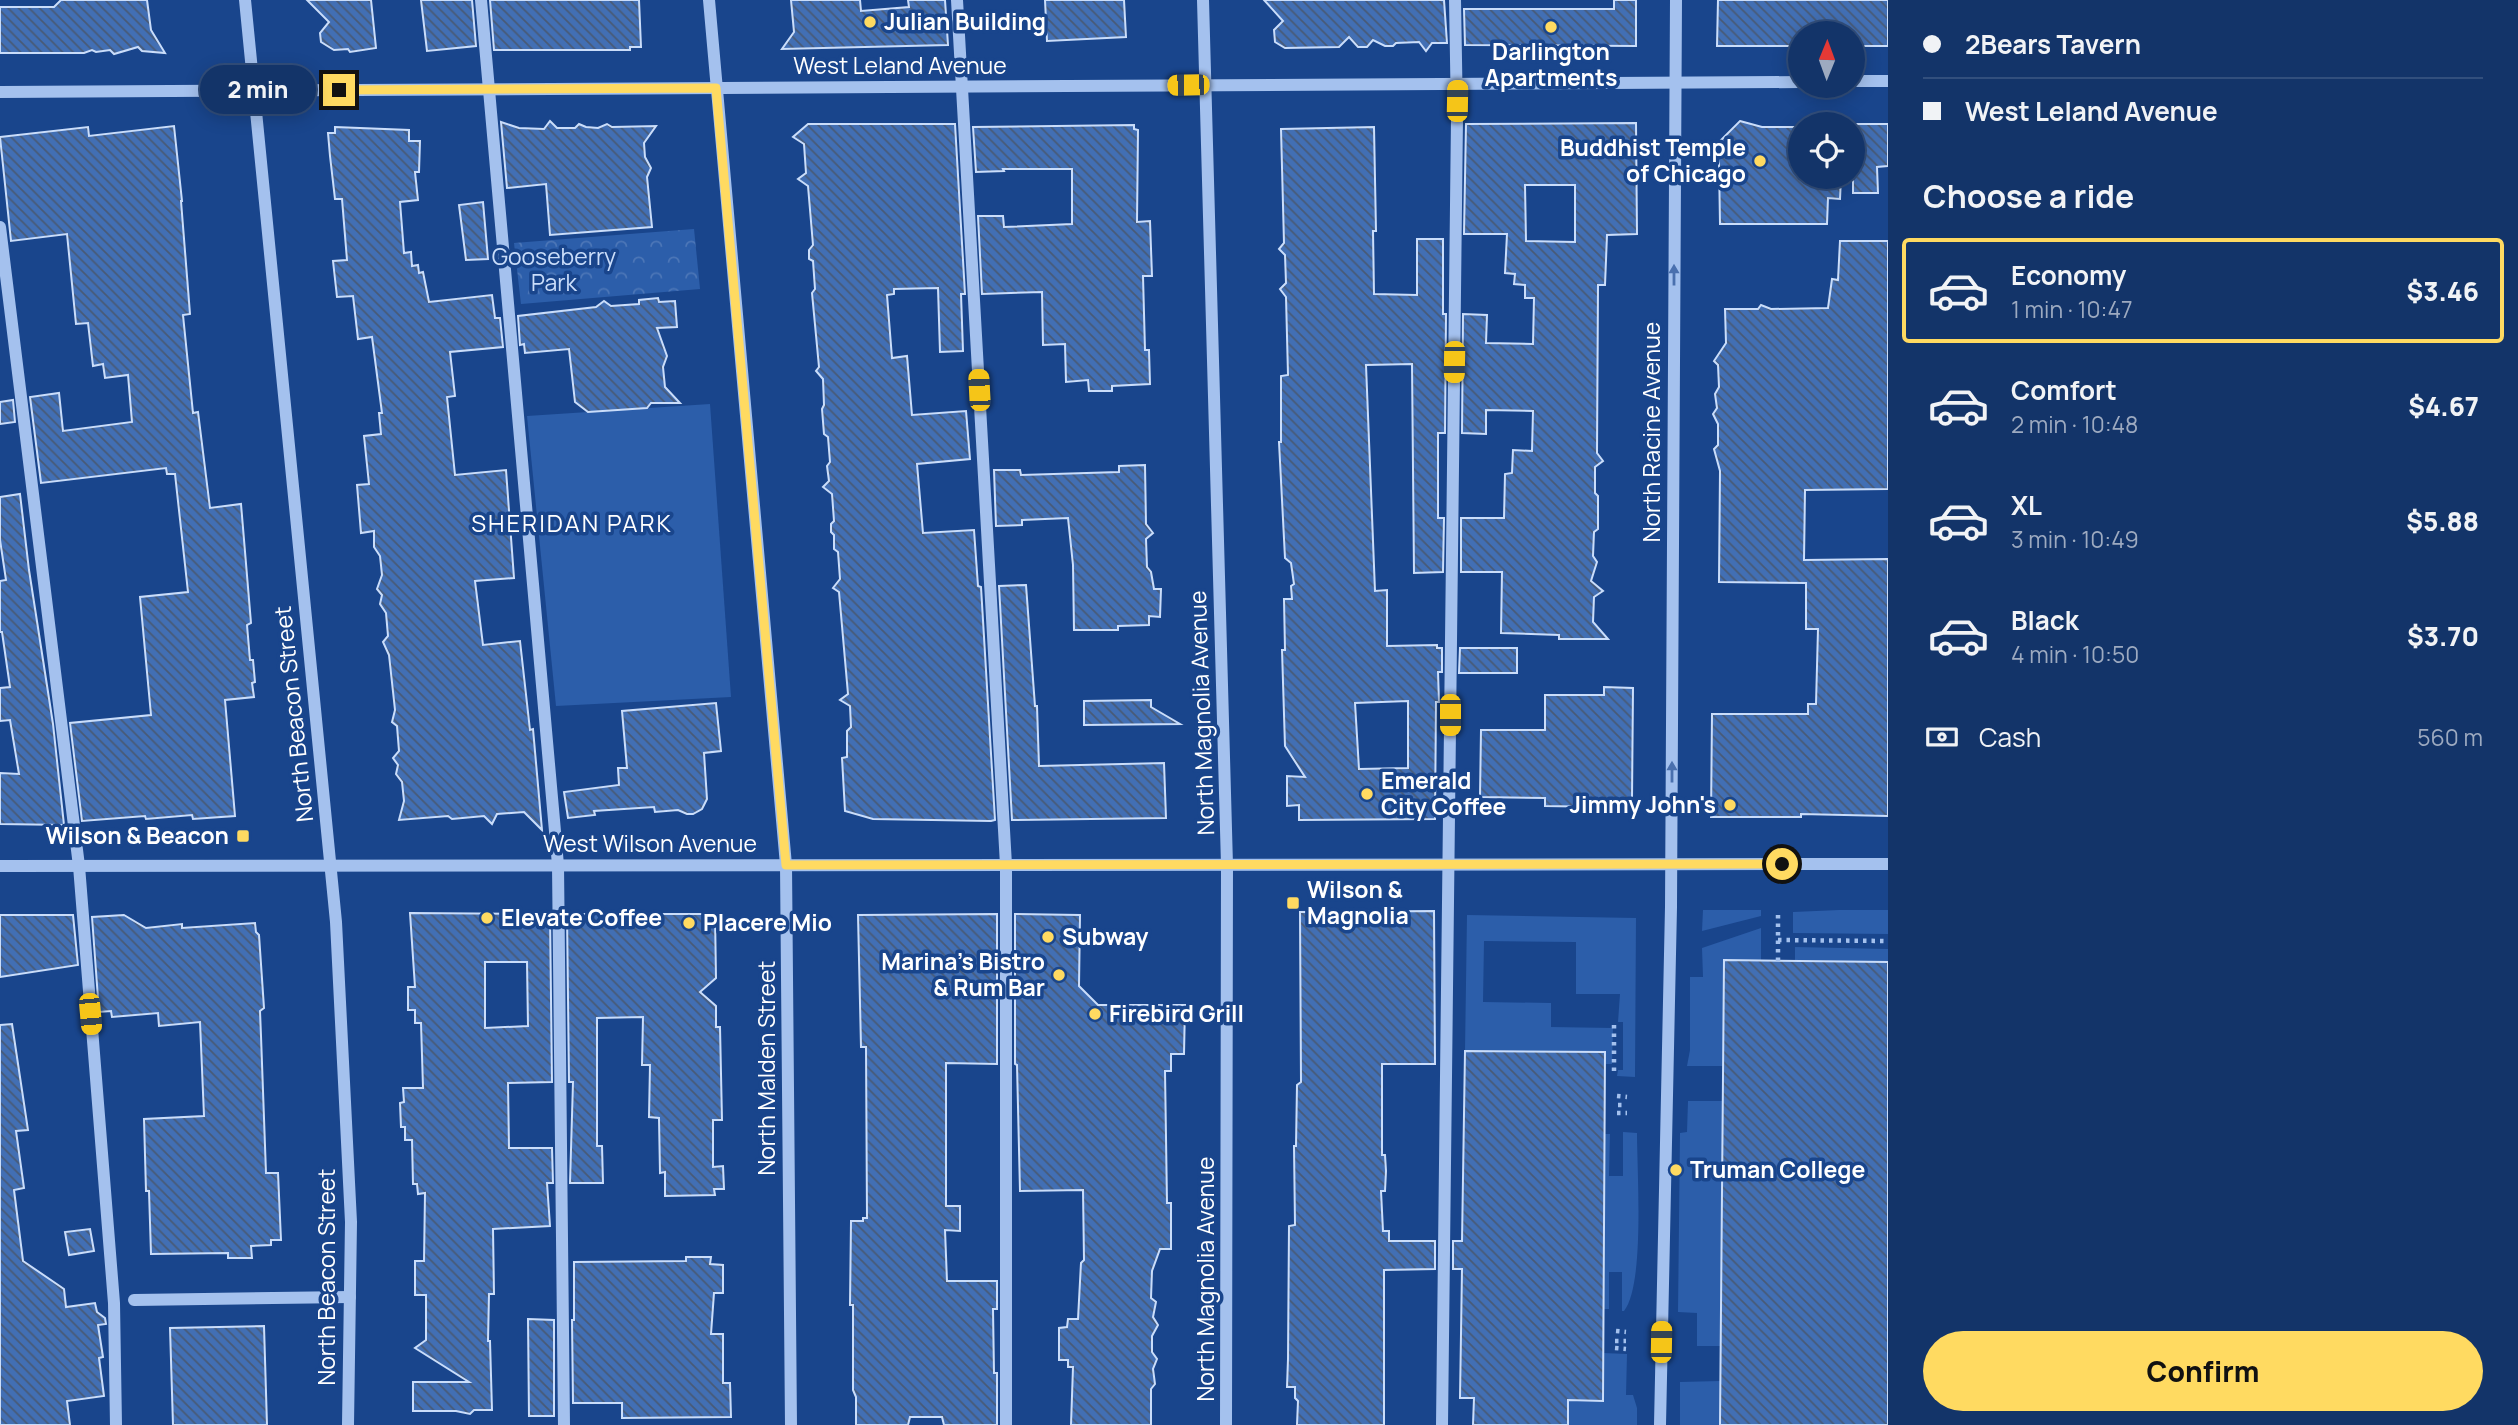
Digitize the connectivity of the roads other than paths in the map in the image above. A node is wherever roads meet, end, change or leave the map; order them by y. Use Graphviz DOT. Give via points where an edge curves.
graph roads {
  1 [pos="244,0"];
  2 [pos="481,0"];
  3 [pos="709,0"];
  4 [pos="957,0"];
  5 [pos="1203,0"];
  6 [pos="1455,0"];
  7 [pos="1676,0"];
  8 [pos="1866,81"];
  9 [pos="1888,81"];
  10 [pos="1674,82"];
  11 [pos="1788,82"];
  12 [pos="1457,83"];
  13 [pos="1207,85"];
  14 [pos="962,87"];
  15 [pos="716,88"];
  16 [pos="490,89"];
  17 [pos="253,91"];
  18 [pos="0,92"];
  19 [pos="0,227"];
  20 [pos="1449,864"];
  21 [pos="1671,864"];
  22 [pos="1888,864"];
  23 [pos="331,865"];
  24 [pos="558,865"];
  25 [pos="786,865"];
  26 [pos="1006,865"];
  27 [pos="1227,865"];
  28 [pos="0,866"];
  29 [pos="79,866"];
  30 [pos="350,1297"];
  31 [pos="134,1300"];
  32 [pos="116,1425"];
  33 [pos="348,1425"];
  34 [pos="564,1425"];
  35 [pos="791,1425"];
  36 [pos="1006,1425"];
  37 [pos="1226,1425"];
  38 [pos="1443,1425"];
  39 [pos="1660,1425"];
  1 -- 17 [label="street, North Beacon Street"];
  2 -- 16 [label="street"];
  3 -- 15 [label="street, North Malden Street"];
  4 -- 14 [label="street"];
  5 -- 13 [label="street, North Magnolia Avenue"];
  6 -- 12 [label="street"];
  7 -- 10 [label="street, North Racine Avenue"];
  8 -- 9 [label="street"];
  10 -- 11 [label="street, West Leland Avenue"];
  10 -- 12 [label="street, West Leland Avenue"];
  21 -- 10 [label="street, North Racine Avenue, one-way"];
  12 -- 13 [label="street, West Leland Avenue"];
  12 -- 20 [label="street"];
  13 -- 14 [label="street, West Leland Avenue"];
  13 -- 27 [label="street, North Magnolia Avenue"];
  14 -- 15 [label="street, West Leland Avenue"];
  14 -- 26 [label="street"];
  15 -- 16 [label="street, West Leland Avenue"];
  15 -- 25 [label="street, North Malden Street"];
  16 -- 17 [label="street, West Leland Avenue"];
  16 -- 24 [label="street"];
  17 -- 18 [label="street, West Leland Avenue"];
  17 -- 23 [label="street, North Beacon Street"];
  19 -- 29 [label="street"];
  20 -- 21 [label="street, West Wilson Avenue"];
  20 -- 27 [label="street, West Wilson Avenue"];
  20 -- 38 [label="street"];
  21 -- 22 [label="street, West Wilson Avenue"];
  21 -- 39 [label="street, North Racine Avenue"];
  23 -- 24 [label="street, West Wilson Avenue"];
  23 -- 29 [label="street, West Wilson Avenue"];
  23 -- 30 [label="street, North Beacon Street" via="351,1222"];
  24 -- 25 [label="street, West Wilson Avenue"];
  24 -- 34 [label="street"];
  25 -- 26 [label="street, West Wilson Avenue"];
  25 -- 35 [label="street, North Malden Street"];
  26 -- 27 [label="street, West Wilson Avenue"];
  26 -- 36 [label="street"];
  27 -- 37 [label="street, North Magnolia Avenue"];
  28 -- 29 [label="street, West Wilson Avenue"];
  29 -- 32 [label="street" via="114,1303"];
  30 -- 31 [label="street"];
  30 -- 33 [label="street, North Beacon Street"];
}
